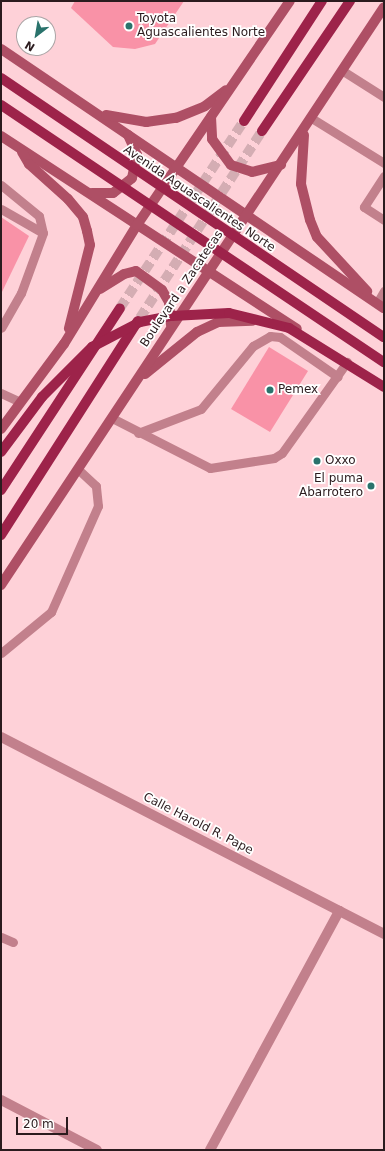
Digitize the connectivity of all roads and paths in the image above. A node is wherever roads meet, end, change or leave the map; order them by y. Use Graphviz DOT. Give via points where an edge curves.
graph roads {
  1 [pos="290,1"];
  2 [pos="322,1"];
  3 [pos="350,1"];
  4 [pos="384,7"];
  5 [pos="1,49"];
  6 [pos="343,71"];
  7 [pos="240,74"];
  8 [pos="1,78"];
  9 [pos="384,97"];
  10 [pos="1,105"];
  11 [pos="91,109"];
  12 [pos="211,117"];
  13 [pos="313,119"];
  14 [pos="244,121"];
  15 [pos="120,128"];
  16 [pos="306,128"];
  17 [pos="262,131"];
  18 [pos="1,136"];
  19 [pos="20,149"];
  20 [pos="384,163"];
  21 [pos="283,164"];
  22 [pos="177,167"];
  23 [pos="384,176"];
  24 [pos="1,185"];
  25 [pos="81,188"];
  26 [pos="1,209"];
  27 [pos="247,214"];
  28 [pos="384,220"];
  29 [pos="137,225"];
  30 [pos="43,233"];
  31 [pos="208,272"];
  32 [pos="97,290"];
  33 [pos="384,291"];
  34 [pos="380,305"];
  35 [pos="120,308"];
  36 [pos="140,318"];
  37 [pos="172,327"];
  38 [pos="295,327"];
  39 [pos="1,328"];
  40 [pos="384,337"];
  41 [pos="64,344"];
  42 [pos="347,362"];
  43 [pos="384,362"];
  44 [pos="338,377"];
  45 [pos="139,378"];
  46 [pos="384,387"];
  47 [pos="1,393"];
  48 [pos="20,402"];
  49 [pos="112,418"];
  50 [pos="1,430"];
  51 [pos="138,433"];
  52 [pos="1,452"];
  53 [pos="78,469"];
  54 [pos="1,490"];
  55 [pos="1,535"];
  56 [pos="1,585"];
  57 [pos="1,653"];
  58 [pos="1,737"];
  59 [pos="339,911"];
  60 [pos="384,934"];
  61 [pos="1,937"];
  62 [pos="13,942"];
  63 [pos="1,1100"];
  64 [pos="97,1150"];
  65 [pos="210,1150"];
  1 -- 7 [label="main road"];
  2 -- 14 [label="main road"];
  3 -- 17 [label="main road"];
  4 -- 6 [label="main road, Boulevard a Zacatecas"];
  5 -- 11 [label="main road, Avenida Aguascalientes Norte"];
  6 -- 9 [label="lane"];
  6 -- 13 [label="main road, Boulevard a Zacatecas"];
  7 -- 11 [label="main road" via="205,106 176,118 130,121"];
  7 -- 12 [label="main road"];
  8 -- 40 [label="main road, Avenida Aguascalientes Norte, bridge"];
  10 -- 43 [label="main road, bridge"];
  11 -- 15 [label="main road, Avenida Aguascalientes Norte"];
  12 -- 21 [label="main road" via="214,144 231,165 262,172"];
  12 -- 22 [label="main road"];
  13 -- 16 [label="main road, Boulevard a Zacatecas"];
  13 -- 20 [label="lane"];
  15 -- 22 [label="main road, Avenida Aguascalientes Norte"];
  15 -- 25 [label="main road" via="131,140 137,155 132,178 120,190 105,195"];
  16 -- 21 [label="main road, Boulevard a Zacatecas"];
  16 -- 34 [label="main road" via="300,172 310,220 317,237"];
  18 -- 19 [label="main road"];
  19 -- 25 [label="main road"];
  19 -- 41 [label="main road" via="29,164 68,199 83,217 87,231 90,245 87,262"];
  21 -- 27 [label="main road, Boulevard a Zacatecas"];
  22 -- 27 [label="main road, Avenida Aguascalientes Norte"];
  22 -- 29 [label="main road"];
  23 -- 28 [label="lane" via="364,207"];
  24 -- 30 [label="lane" via="39,216"];
  25 -- 29 [label="main road"];
  26 -- 30 [label="lane"];
  27 -- 31 [label="main road, Boulevard a Zacatecas"];
  27 -- 34 [label="main road, Avenida Aguascalientes Norte"];
  29 -- 31 [label="main road"];
  29 -- 32 [label="main road"];
  30 -- 39 [label="lane" via="21,293"];
  31 -- 37 [label="main road, Boulevard a Zacatecas"];
  31 -- 38 [label="main road"];
  32 -- 37 [label="main road" via="124,274 136,271 162,290 169,302"];
  32 -- 41 [label="main road"];
  33 -- 34 [label="lane"];
  35 -- 54 [label="main road"];
  36 -- 55 [label="main road, Boulevard a Zacatecas"];
  37 -- 45 [label="main road, Boulevard a Zacatecas"];
  38 -- 42 [label="main road"];
  38 -- 45 [label="main road" via="265,322 218,322 197,332"];
  41 -- 48 [label="main road"];
  42 -- 44 [label="lane"];
  42 -- 46 [label="main road"];
  44 -- 51 [label="lane" via="282,453 274,458 210,468"];
  44 -- 51 [label="lane" via="280,337 270,336 253,346 201,409"];
  45 -- 49 [label="main road, Boulevard a Zacatecas"];
  46 -- 52 [label="main road, bridge" via="289,328 229,313 172,316 140,322 92,347 42,397"];
  47 -- 48 [label="lane"];
  48 -- 50 [label="main road"];
  49 -- 51 [label="lane"];
  49 -- 53 [label="main road, Boulevard a Zacatecas"];
  53 -- 56 [label="main road, Boulevard a Zacatecas"];
  53 -- 57 [label="lane" via="96,486 98,506 51,612"];
  58 -- 59 [label="street, Calle Harold R. Pape"];
  59 -- 60 [label="street, Calle Harold R. Pape"];
  59 -- 65 [label="street"];
  61 -- 62 [label="lane"];
  63 -- 64 [label="street"];
}
